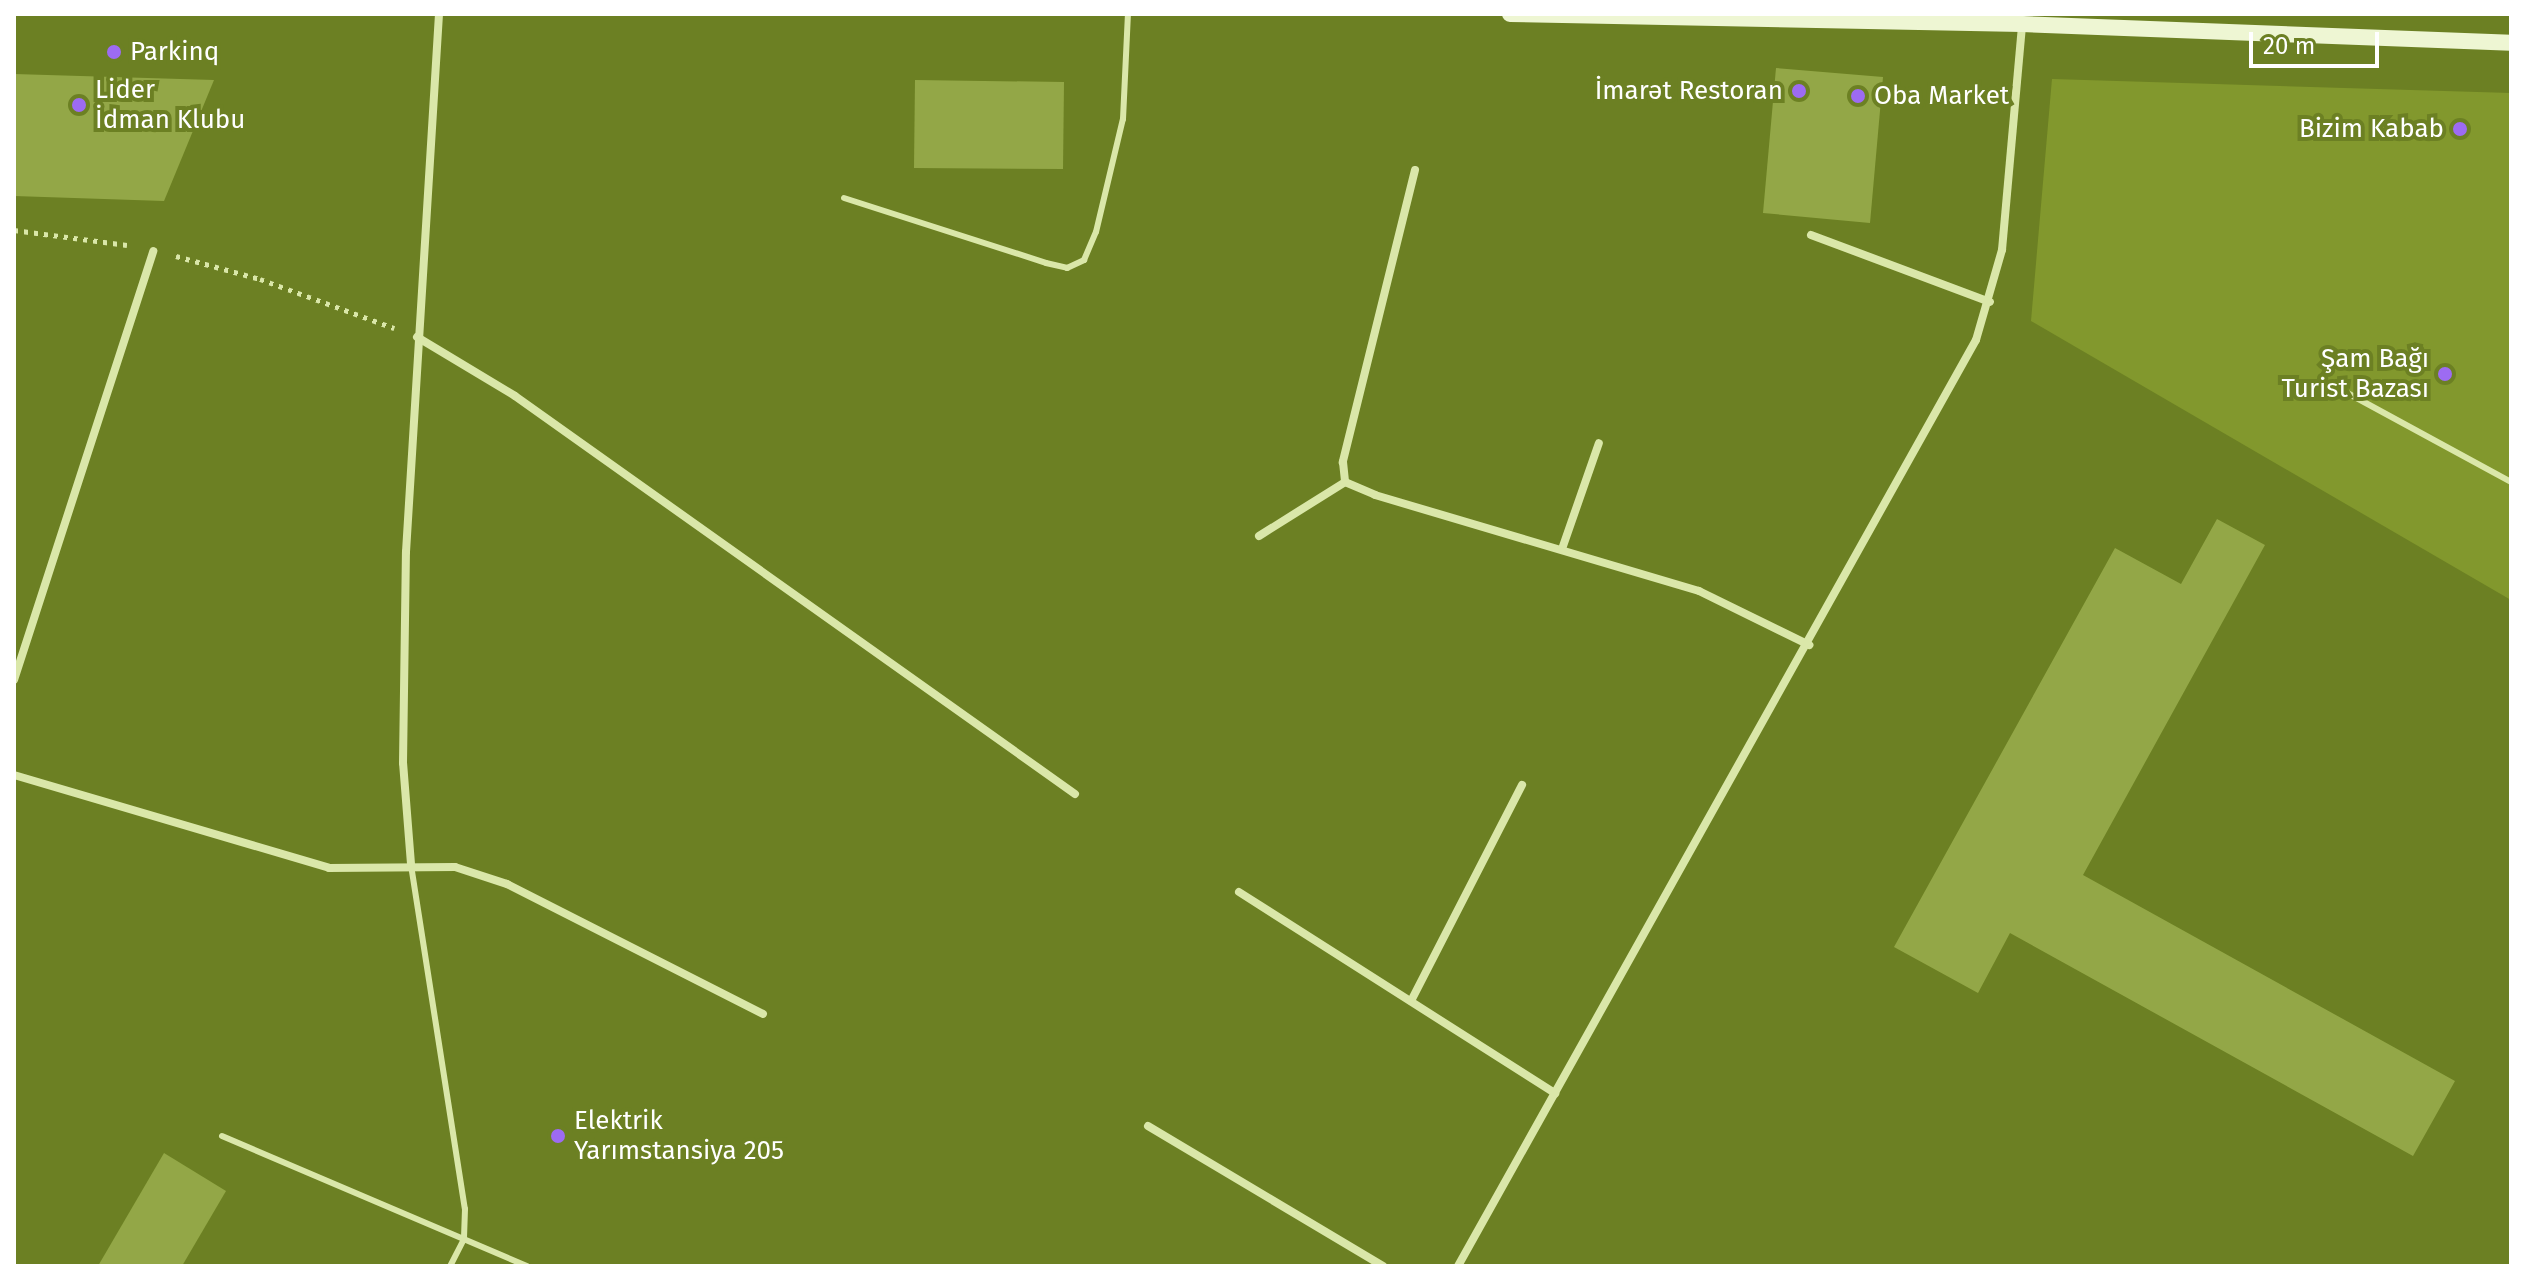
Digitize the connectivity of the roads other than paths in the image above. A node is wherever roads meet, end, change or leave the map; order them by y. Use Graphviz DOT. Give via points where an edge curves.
graph roads {
  1 [pos="439,14"];
  2 [pos="1128,14"];
  3 [pos="1510,14"];
  4 [pos="2022,19"];
  5 [pos="2511,43"];
  6 [pos="1415,170"];
  7 [pos="844,198"];
  8 [pos="1811,235"];
  9 [pos="153,251"];
  10 [pos="1990,302"];
  11 [pos="417,337"];
  12 [pos="2340,389"];
  13 [pos="1599,443"];
  14 [pos="1345,482"];
  15 [pos="2511,482"];
  16 [pos="1259,536"];
  17 [pos="1562,549"];
  18 [pos="1809,645"];
  19 [pos="14,680"];
  20 [pos="14,775"];
  21 [pos="1522,785"];
  22 [pos="1075,794"];
  23 [pos="411,864"];
  24 [pos="1239,892"];
  25 [pos="1411,1001"];
  26 [pos="763,1014"];
  27 [pos="1555,1093"];
  28 [pos="1148,1126"];
  29 [pos="222,1136"];
  30 [pos="464,1239"];
  31 [pos="450,1266"];
  32 [pos="527,1266"];
  33 [pos="1383,1266"];
  34 [pos="1458,1266"];
  1 -- 11 [label="street"];
  2 -- 7 [label="lane" via="1123,119 1084,260 1067,268 1046,263"];
  3 -- 4 [label="main road"];
  4 -- 5 [label="main road"];
  4 -- 10 [label="street" via="2002,250"];
  6 -- 14 [label="street" via="1343,462"];
  8 -- 10 [label="street"];
  9 -- 19 [label="street"];
  10 -- 18 [label="street" via="1958,374"];
  11 -- 22 [label="street" via="515,396"];
  11 -- 23 [label="street" via="403,677"];
  12 -- 15 [label="lane"];
  13 -- 17 [label="street"];
  14 -- 16 [label="street"];
  14 -- 17 [label="street"];
  17 -- 18 [label="street" via="1699,591"];
  18 -- 27 [label="street"];
  20 -- 23 [label="street" via="329,868"];
  21 -- 25 [label="street"];
  23 -- 26 [label="street" via="455,867 507,884"];
  23 -- 30 [label="lane" via="465,1209"];
  24 -- 25 [label="street"];
  25 -- 27 [label="street"];
  27 -- 34 [label="street"];
  28 -- 33 [label="street"];
  29 -- 30 [label="lane"];
  30 -- 31 [label="lane"];
  30 -- 32 [label="lane"];
}
